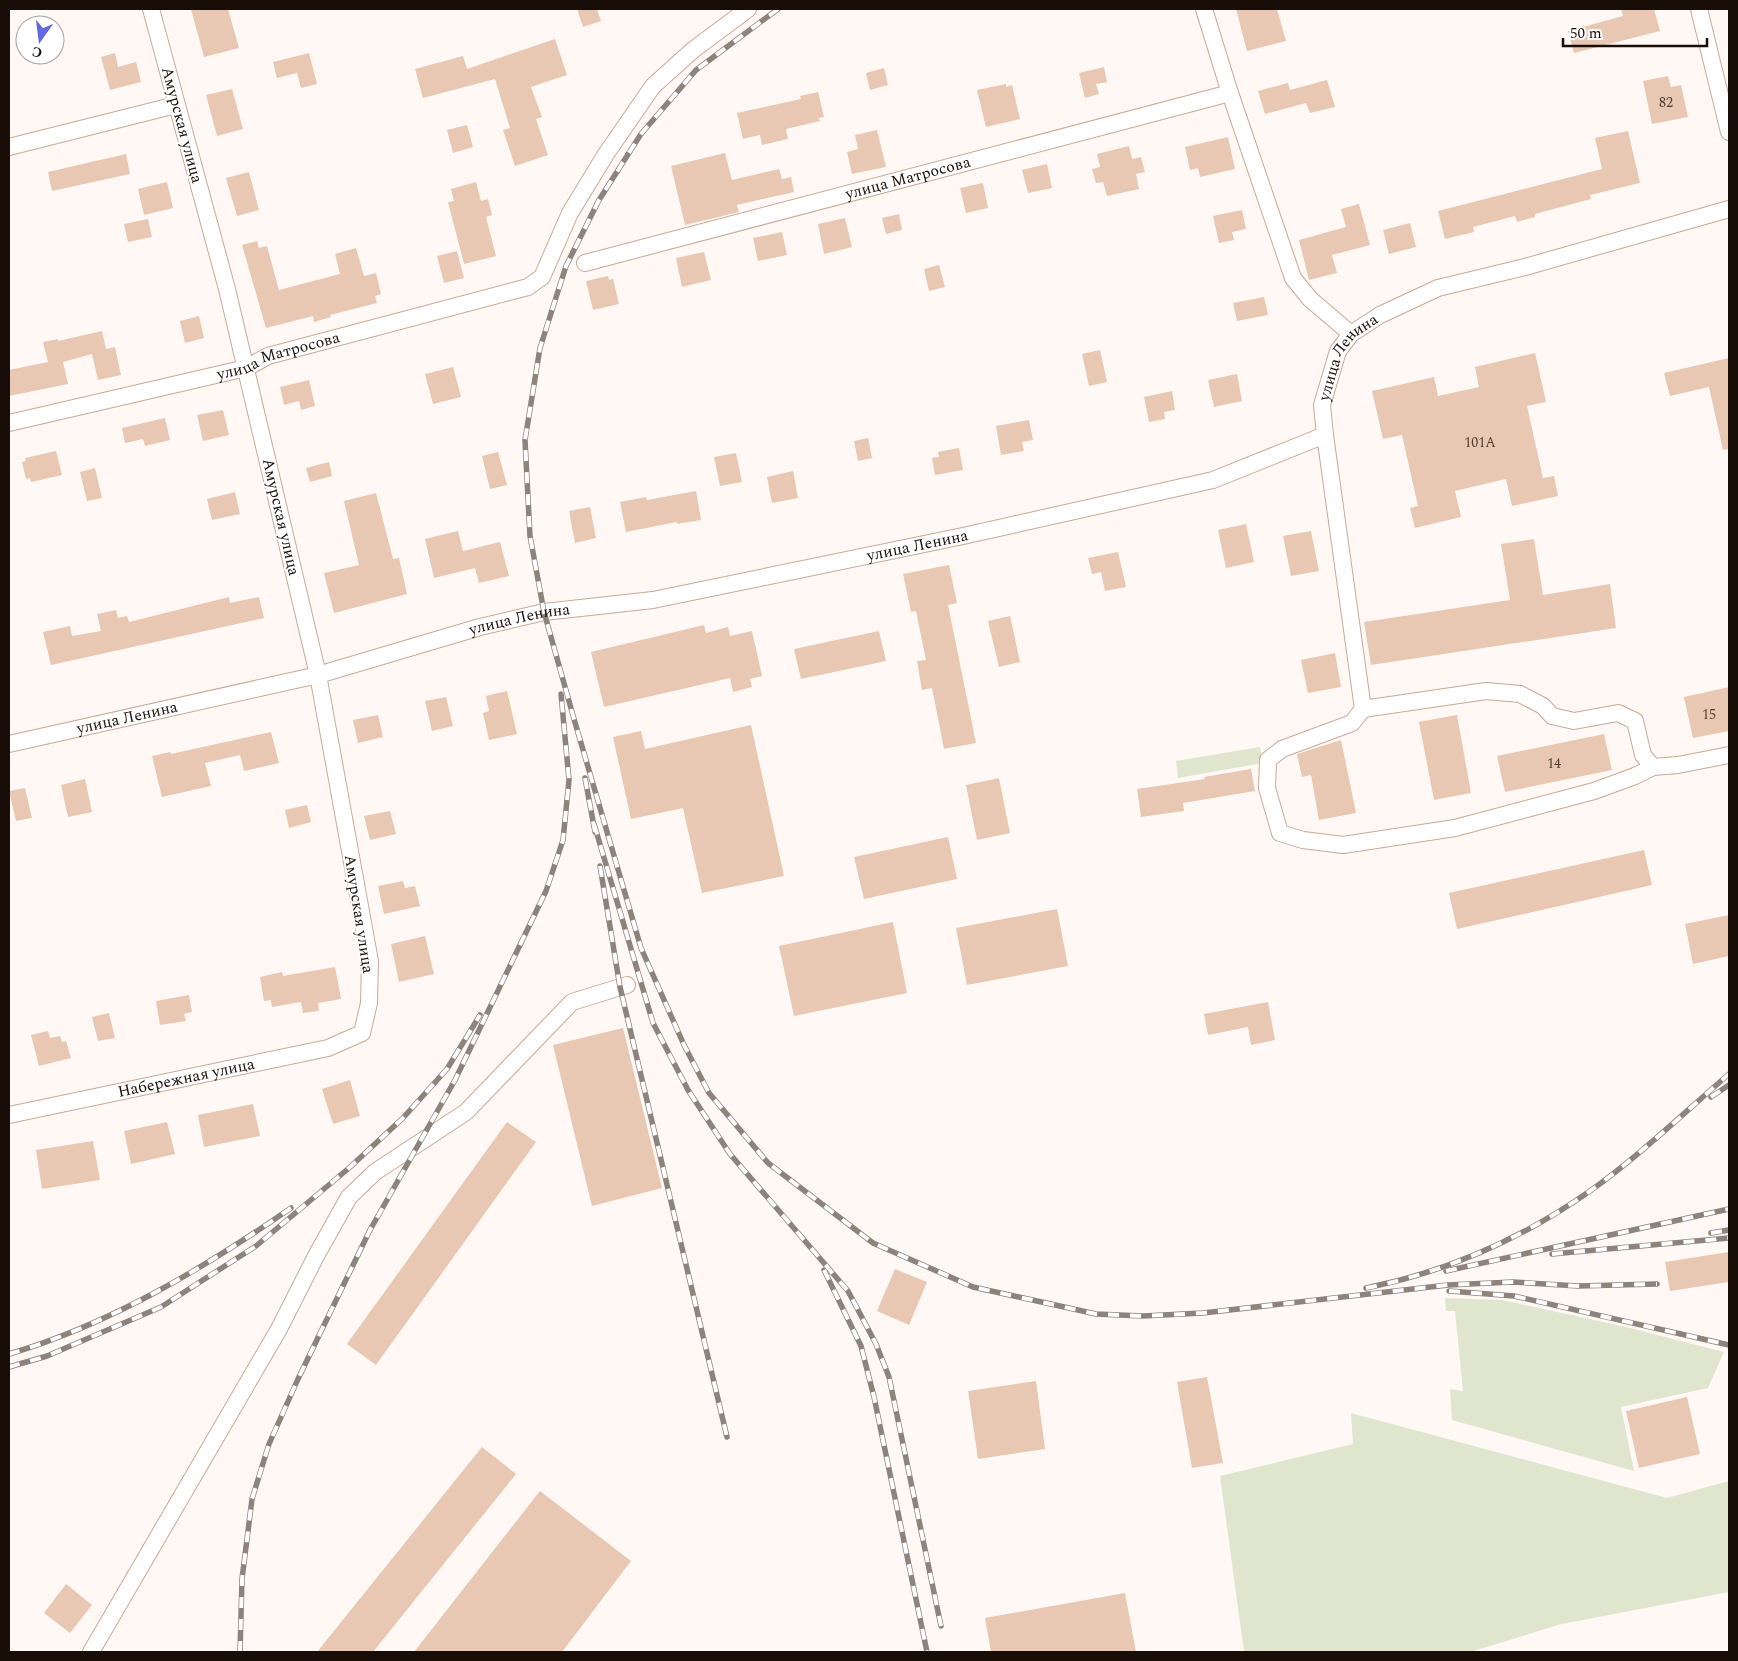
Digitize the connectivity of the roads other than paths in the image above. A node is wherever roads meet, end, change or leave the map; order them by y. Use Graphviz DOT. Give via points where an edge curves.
graph roads {
  1 [pos="150,9"];
  2 [pos="748,9"];
  3 [pos="1204,9"];
  4 [pos="1699,9"];
  5 [pos="1230,93"];
  6 [pos="176,105"];
  7 [pos="1729,132"];
  8 [pos="9,147"];
  9 [pos="1729,209"];
  10 [pos="586,263"];
  11 [pos="1352,334"];
  12 [pos="246,368"];
  13 [pos="9,423"];
  14 [pos="1325,436"];
  15 [pos="318,675"];
  16 [pos="1363,708"];
  17 [pos="9,744"];
  18 [pos="1729,755"];
  19 [pos="1653,767"];
  20 [pos="626,985"];
  21 [pos="362,1033"];
  22 [pos="9,1116"];
  23 [pos="91,1652"];
  1 -- 6 [label="street, Амурская улица"];
  2 -- 12 [label="street, улица Матросова" via="693,50 653,86 570,213 542,277 528,287 268,356"];
  3 -- 5 [label="street"];
  4 -- 7 [label="street"];
  5 -- 10 [label="street, улица Матросова"];
  5 -- 11 [label="street" via="1293,278 1310,299"];
  6 -- 8 [label="street"];
  6 -- 12 [label="street, Амурская улица"];
  9 -- 11 [label="street, улица Ленина" via="1525,267 1438,288 1380,315"];
  11 -- 14 [label="street, улица Ленина" via="1338,351 1327,386 1322,405"];
  12 -- 13 [label="street, улица Матросова"];
  12 -- 15 [label="street, Амурская улица"];
  14 -- 15 [label="street, улица Ленина" via="1213,480 653,600 544,612 480,627"];
  14 -- 16 [label="street"];
  15 -- 17 [label="street, улица Ленина"];
  15 -- 21 [label="street, Амурская улица" via="370,961 369,1003"];
  16 -- 19 [label="street" via="1486,691 1520,694 1543,706 1552,716 1574,721 1618,713 1636,721 1643,755"];
  16 -- 19 [label="street" via="1352,723 1282,749 1268,760 1267,788 1280,833 1303,840 1343,845 1455,828 1594,791"];
  18 -- 19 [label="street"];
  20 -- 23 [label="street" via="572,1002 466,1112 375,1172 349,1197 279,1330"];
  21 -- 22 [label="street, Набережная улица" via="328,1048"];
}
